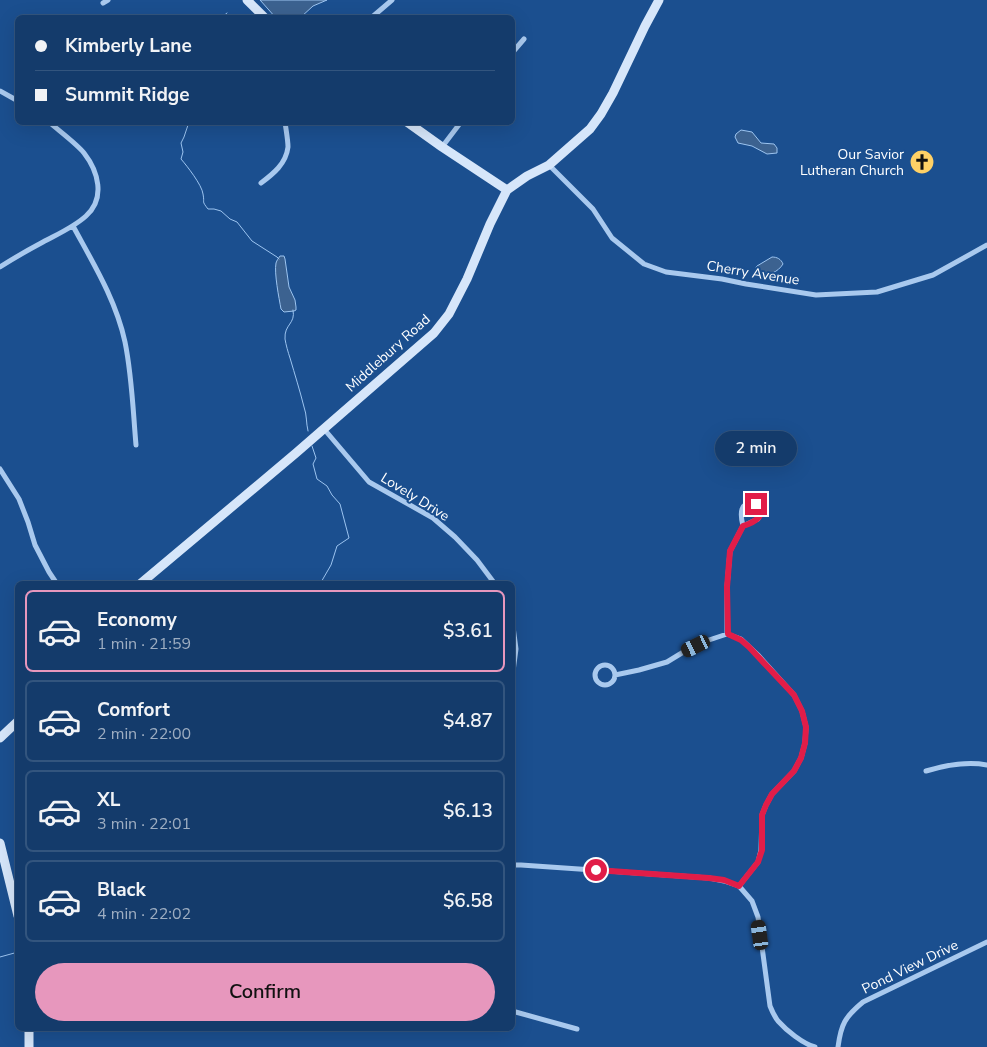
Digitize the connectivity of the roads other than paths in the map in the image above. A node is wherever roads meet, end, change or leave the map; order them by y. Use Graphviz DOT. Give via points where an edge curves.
graph roads {
  1 [pos="247,0"];
  2 [pos="392,0"];
  3 [pos="659,0"];
  4 [pos="263,15"];
  5 [pos="374,15"];
  6 [pos="524,38"];
  7 [pos="515,49"];
  8 [pos="0,91"];
  9 [pos="15,99"];
  10 [pos="52,125"];
  11 [pos="285,125"];
  12 [pos="411,125"];
  13 [pos="459,125"];
  14 [pos="442,147"];
  15 [pos="549,164"];
  16 [pos="261,183"];
  17 [pos="507,190"];
  18 [pos="73,226"];
  19 [pos="987,245"];
  20 [pos="0,267"];
  21 [pos="324,428"];
  22 [pos="136,446"];
  23 [pos="0,469"];
  24 [pos="743,526"];
  25 [pos="56,581"];
  26 [pos="144,581"];
  27 [pos="493,581"];
  28 [pos="728,634"];
  29 [pos="515,642"];
  30 [pos="515,656"];
  31 [pos="615,675"];
  32 [pos="15,724"];
  33 [pos="0,738"];
  34 [pos="987,765"];
  35 [pos="926,771"];
  36 [pos="0,843"];
  37 [pos="515,865"];
  38 [pos="739,886"];
  39 [pos="15,904"];
  40 [pos="987,942"];
  41 [pos="515,1012"];
  42 [pos="577,1029"];
  43 [pos="29,1031"];
  44 [pos="29,1047"];
  45 [pos="815,1047"];
  46 [pos="838,1047"];
  1 -- 4 [label="street"];
  2 -- 5 [label="street"];
  3 -- 15 [label="street, Middlebury Road" via="601,114 590,129"];
  6 -- 7 [label="street"];
  8 -- 9 [label="street"];
  10 -- 18 [label="street" via="83,152 96,174 99,192 95,204"];
  11 -- 16 [label="street" via="286,156 276,172"];
  12 -- 14 [label="street"];
  13 -- 14 [label="street"];
  14 -- 17 [label="street"];
  15 -- 17 [label="street, Middlebury Road"];
  15 -- 19 [label="street, Cherry Avenue" via="593,209 612,238 644,264 666,272 816,294 877,292 932,275"];
  17 -- 21 [label="street, Middlebury Road" via="449,314 434,333"];
  18 -- 20 [label="street"];
  18 -- 22 [label="street" via="103,282 125,342"];
  21 -- 26 [label="street, Middlebury Road"];
  21 -- 27 [label="street, Lovely Drive" via="369,482 433,518 455,537"];
  23 -- 25 [label="street" via="19,499 35,545"];
  24 -- 24 [label="street" via="758,519 760,508 756,504 750,502 742,507"];
  24 -- 28 [label="street" via="730,551"];
  28 -- 31 [label="street" via="706,640 667,662"];
  28 -- 38 [label="street" via="747,644 794,695 806,727 801,758 794,771 776,789 762,815 762,850 758,862"];
  29 -- 30 [label="street"];
  32 -- 33 [label="street"];
  34 -- 35 [label="street" via="947,765"];
  36 -- 39 [label="street"];
  37 -- 38 [label="street" via="709,878"];
  38 -- 45 [label="street" via="752,901 758,917 770,1006 776,1019 791,1033"];
  40 -- 46 [label="street, Pond View Drive" via="863,1002 843,1024"];
  41 -- 42 [label="street"];
  43 -- 44 [label="street"];
}
